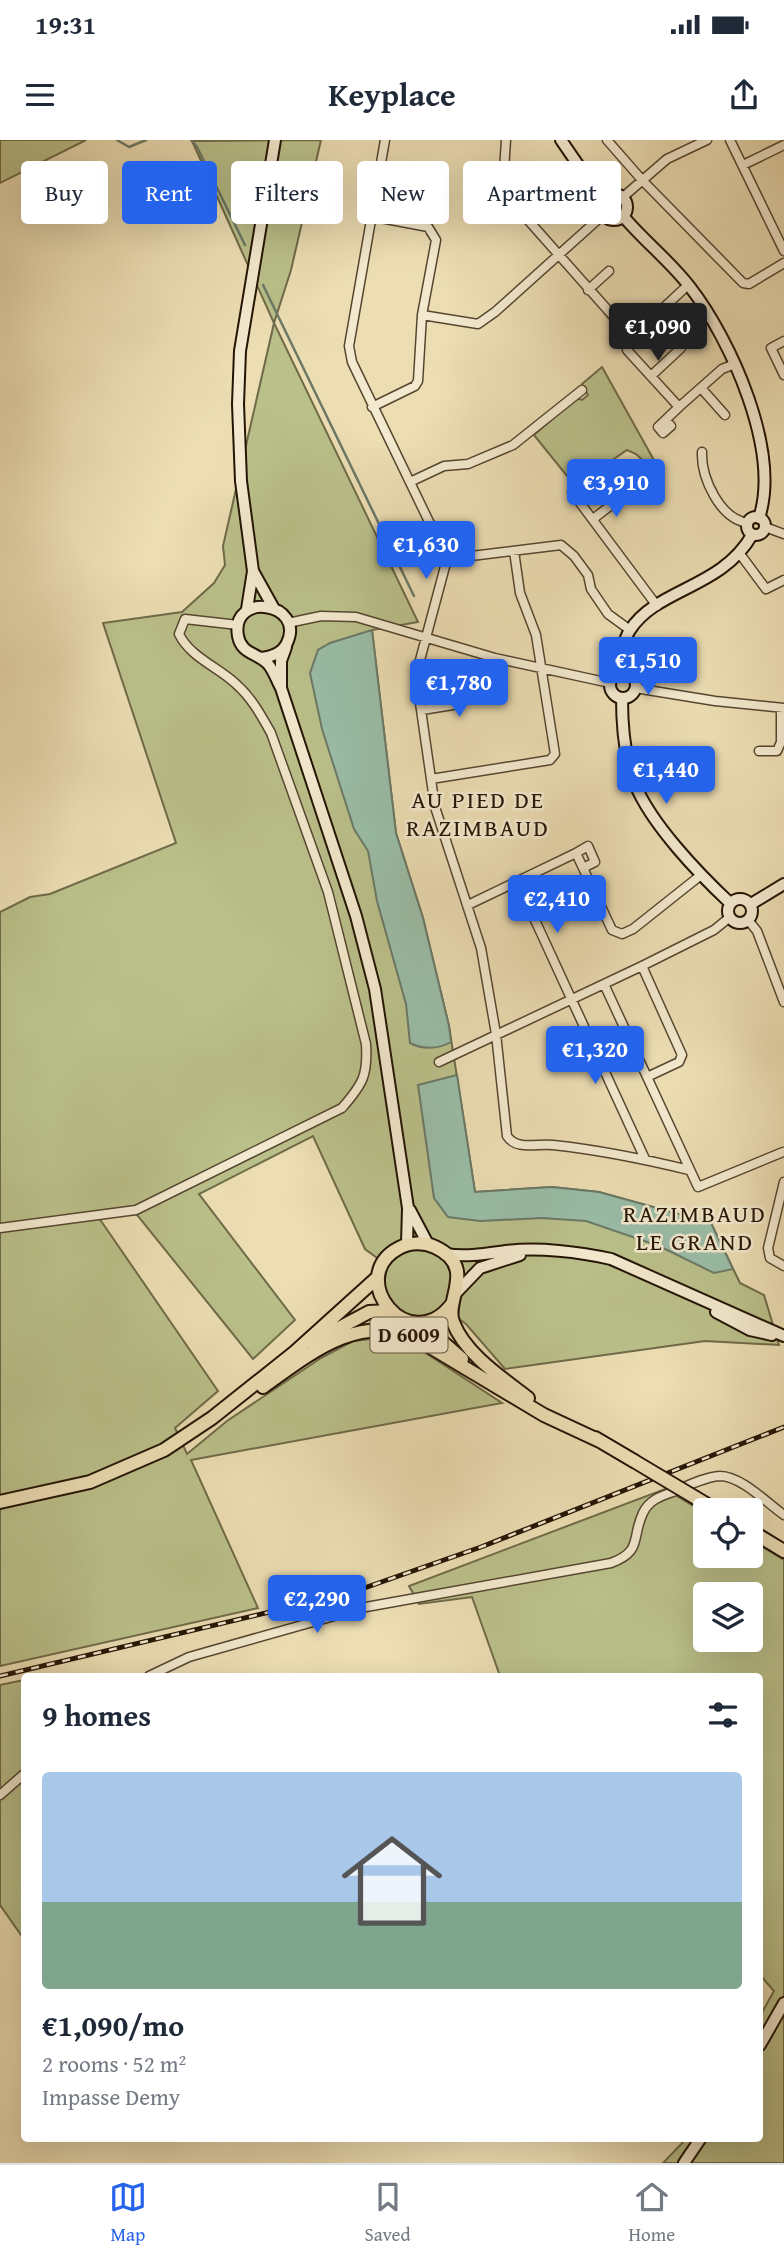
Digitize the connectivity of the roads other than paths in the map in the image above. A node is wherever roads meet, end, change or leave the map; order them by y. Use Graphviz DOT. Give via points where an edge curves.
graph roads {
  1 [pos="275,140"];
  2 [pos="385,140"];
  3 [pos="506,140"];
  4 [pos="561,140"];
  5 [pos="607,140"];
  6 [pos="707,140"];
  7 [pos="730,140"];
  8 [pos="784,145"];
  9 [pos="381,161"];
  10 [pos="505,161"];
  11 [pos="575,161"];
  12 [pos="743,165"];
  13 [pos="642,180"];
  14 [pos="623,197"];
  15 [pos="623,216"];
  16 [pos="369,224"];
  17 [pos="412,224"];
  18 [pos="531,224"];
  19 [pos="593,224"];
  20 [pos="784,251"];
  21 [pos="559,256"];
  22 [pos="784,263"];
  23 [pos="609,271"];
  24 [pos="688,285"];
  25 [pos="588,290"];
  26 [pos="422,315"];
  27 [pos="613,316"];
  28 [pos="784,341"];
  29 [pos="681,348"];
  30 [pos="735,365"];
  31 [pos="784,375"];
  32 [pos="651,376"];
  33 [pos="701,388"];
  34 [pos="582,390"];
  35 [pos="372,407"];
  36 [pos="679,407"];
  37 [pos="725,415"];
  38 [pos="666,420"];
  39 [pos="702,452"];
  40 [pos="410,482"];
  41 [pos="572,492"];
  42 [pos="623,496"];
  43 [pos="593,519"];
  44 [pos="748,523"];
  45 [pos="762,523"];
  46 [pos="784,534"];
  47 [pos="752,535"];
  48 [pos="514,551"];
  49 [pos="740,554"];
  50 [pos="447,559"];
  51 [pos="253,571"];
  52 [pos="784,580"];
  53 [pos="657,606"];
  54 [pos="273,607"];
  55 [pos="247,609"];
  56 [pos="288,623"];
  57 [pos="238,625"];
  58 [pos="630,630"];
  59 [pos="425,637"];
  60 [pos="286,645"];
  61 [pos="260,658"];
  62 [pos="542,669"];
  63 [pos="621,672"];
  64 [pos="610,683"];
  65 [pos="281,688"];
  66 [pos="635,688"];
  67 [pos="459,689"];
  68 [pos="622,698"];
  69 [pos="783,708"];
  70 [pos="422,710"];
  71 [pos="759,751"];
  72 [pos="431,779"];
  73 [pos="576,853"];
  74 [pos="583,868"];
  75 [pos="701,875"];
  76 [pos="517,881"];
  77 [pos="784,884"];
  78 [pos="730,904"];
  79 [pos="751,904"];
  80 [pos="468,905"];
  81 [pos="730,917"];
  82 [pos="748,920"];
  83 [pos="642,966"];
  84 [pos="604,984"];
  85 [pos="571,1000"];
  86 [pos="784,1002"];
  87 [pos="496,1034"];
  88 [pos="439,1062"];
  89 [pos="647,1077"];
  90 [pos="784,1153"];
  91 [pos="645,1159"];
  92 [pos="689,1170"];
  93 [pos="784,1182"];
  94 [pos="408,1208"];
  95 [pos="0,1228"];
  96 [pos="407,1244"];
  97 [pos="428,1244"];
  98 [pos="533,1252"];
  99 [pos="445,1254"];
  100 [pos="784,1266"];
  101 [pos="378,1276"];
  102 [pos="454,1298"];
  103 [pos="390,1311"];
  104 [pos="416,1323"];
  105 [pos="784,1337"];
  106 [pos="295,1352"];
  107 [pos="536,1404"];
  108 [pos="212,1418"];
  109 [pos="603,1443"];
  110 [pos="696,1498"];
  111 [pos="0,1502"];
  112 [pos="784,1515"];
  113 [pos="763,1538"];
  114 [pos="784,1550"];
  115 [pos="155,1673"];
  116 [pos="21,1777"];
  117 [pos="0,1795"];
  118 [pos="784,2003"];
  119 [pos="763,2040"];
  120 [pos="698,2142"];
  121 [pos="684,2163"];
  1 -- 51 [label="main road" via="240,351 241,481"];
  2 -- 9 [label="street"];
  3 -- 10 [label="street"];
  4 -- 11 [label="main road"];
  5 -- 13 [label="street"];
  6 -- 13 [label="street" via="667,159"];
  7 -- 12 [label="street"];
  8 -- 12 [label="street"];
  12 -- 20 [label="street"];
  13 -- 14 [label="street"];
  13 -- 22 [label="street" via="743,283 749,284"];
  14 -- 15 [label="main road" via="627,207"];
  15 -- 24 [label="main road"];
  16 -- 35 [label="street" via="349,345"];
  17 -- 26 [label="street" via="428,227 436,240"];
  18 -- 21 [label="street"];
  19 -- 21 [label="street"];
  21 -- 25 [label="street"];
  21 -- 26 [label="street" via="478,324"];
  23 -- 25 [label="street"];
  24 -- 30 [label="main road" via="723,336"];
  24 -- 32 [label="street" via="627,342 627,350"];
  25 -- 27 [label="street"];
  26 -- 35 [label="street" via="415,386"];
  28 -- 31 [label="street" via="771,348"];
  29 -- 32 [label="street"];
  30 -- 33 [label="street" via="722,369"];
  30 -- 45 [label="main road" via="762,455"];
  32 -- 36 [label="street"];
  33 -- 36 [label="street"];
  33 -- 37 [label="street"];
  34 -- 40 [label="street" via="513,445 468,464 444,466"];
  35 -- 40 [label="street"];
  36 -- 38 [label="street"];
  39 -- 44 [label="street" via="701,466 725,513"];
  40 -- 50 [label="street"];
  41 -- 43 [label="street"];
  42 -- 43 [label="street"];
  43 -- 53 [label="street"];
  44 -- 45 [label="main road" via="752,518"];
  44 -- 47 [label="main road"];
  45 -- 46 [label="street"];
  45 -- 47 [label="main road" via="762,533"];
  47 -- 49 [label="main road"];
  48 -- 50 [label="street"];
  48 -- 58 [label="street" via="562,545 588,575 591,589 608,614"];
  48 -- 62 [label="street" via="520,593 536,635"];
  49 -- 52 [label="street" via="766,590"];
  49 -- 53 [label="main road" via="713,577"];
  50 -- 59 [label="street"];
  51 -- 54 [label="main road"];
  51 -- 55 [label="main road"];
  53 -- 58 [label="main road"];
  54 -- 55 [label="main road"];
  54 -- 56 [label="main road"];
  55 -- 57 [label="main road"];
  56 -- 59 [label="street" via="321,616 356,617"];
  56 -- 60 [label="main road"];
  57 -- 61 [label="main road" via="242,646"];
  57 -- 95 [label="street" via="185,619 180,634 184,645 238,685 271,733 335,915 368,1068 342,1108 136,1210"];
  58 -- 63 [label="main road"];
  59 -- 62 [label="street"];
  59 -- 70 [label="street" via="416,675"];
  60 -- 61 [label="main road" via="279,653"];
  60 -- 65 [label="main road"];
  61 -- 65 [label="main road"];
  62 -- 64 [label="street"];
  62 -- 72 [label="street" via="555,754 550,760"];
  63 -- 64 [label="main road"];
  63 -- 66 [label="main road" via="632,676"];
  64 -- 68 [label="main road" via="614,695"];
  65 -- 94 [label="main road" via="356,916 375,989"];
  66 -- 68 [label="main road"];
  66 -- 69 [label="street"];
  67 -- 70 [label="street" via="453,705"];
  68 -- 75 [label="main road" via="635,785"];
  69 -- 71 [label="street" via="777,751"];
  70 -- 72 [label="street"];
  72 -- 80 [label="street" via="435,807"];
  73 -- 74 [label="street"];
  73 -- 74 [label="street" via="588,846 595,862"];
  73 -- 76 [label="street"];
  74 -- 75 [label="street" via="612,930 622,934"];
  75 -- 78 [label="main road"];
  76 -- 80 [label="street"];
  76 -- 85 [label="street"];
  77 -- 79 [label="main road"];
  78 -- 79 [label="main road" via="741,898"];
  78 -- 81 [label="main road"];
  79 -- 82 [label="main road"];
  80 -- 87 [label="street" via="481,948"];
  81 -- 82 [label="main road" via="741,923"];
  81 -- 83 [label="street" via="714,930"];
  82 -- 86 [label="street" via="757,931"];
  83 -- 84 [label="street"];
  83 -- 89 [label="street" via="682,1055 679,1062"];
  84 -- 85 [label="street"];
  84 -- 89 [label="street"];
  85 -- 87 [label="street"];
  85 -- 91 [label="street"];
  87 -- 88 [label="street"];
  87 -- 91 [label="street" via="510,1141"];
  89 -- 92 [label="street"];
  90 -- 92 [label="street" via="698,1186"];
  91 -- 92 [label="street"];
  93 -- 100 [label="street" via="768,1248 770,1258"];
  94 -- 96 [label="main road"];
  94 -- 97 [label="main road"];
  96 -- 97 [label="main road"];
  96 -- 101 [label="main road" via="388,1256"];
  97 -- 99 [label="main road"];
  98 -- 99 [label="main road"];
  98 -- 102 [label="main road" via="480,1268"];
  98 -- 105 [label="main road" via="581,1252 611,1259 674,1287 750,1330"];
  99 -- 102 [label="main road" via="456,1270"];
  101 -- 103 [label="main road" via="380,1294"];
  101 -- 106 [label="main road, D 6009"];
  102 -- 104 [label="main road" via="435,1319"];
  102 -- 107 [label="main road, D 6009" via="451,1318 465,1342"];
  103 -- 104 [label="main road"];
  103 -- 106 [label="main road, D 6009" via="369,1312"];
  104 -- 107 [label="main road, D 6009" via="463,1360"];
  106 -- 108 [label="main road, D 6009"];
  107 -- 109 [label="main road, D 6009"];
  108 -- 109 [label="main road, D 6009" via="343,1336 385,1329 417,1339 544,1415"];
  108 -- 111 [label="main road, D 6009" via="164,1450 110,1475"];
  109 -- 110 [label="main road, D 6009, bridge"];
  112 -- 115 [label="street" via="736,1481 720,1476 654,1499 643,1511 628,1557 611,1563 366,1607 189,1657"];
  113 -- 114 [label="main road"];
  116 -- 117 [label="street"];
  118 -- 119 [label="main road"];
  120 -- 121 [label="main road"];
}
